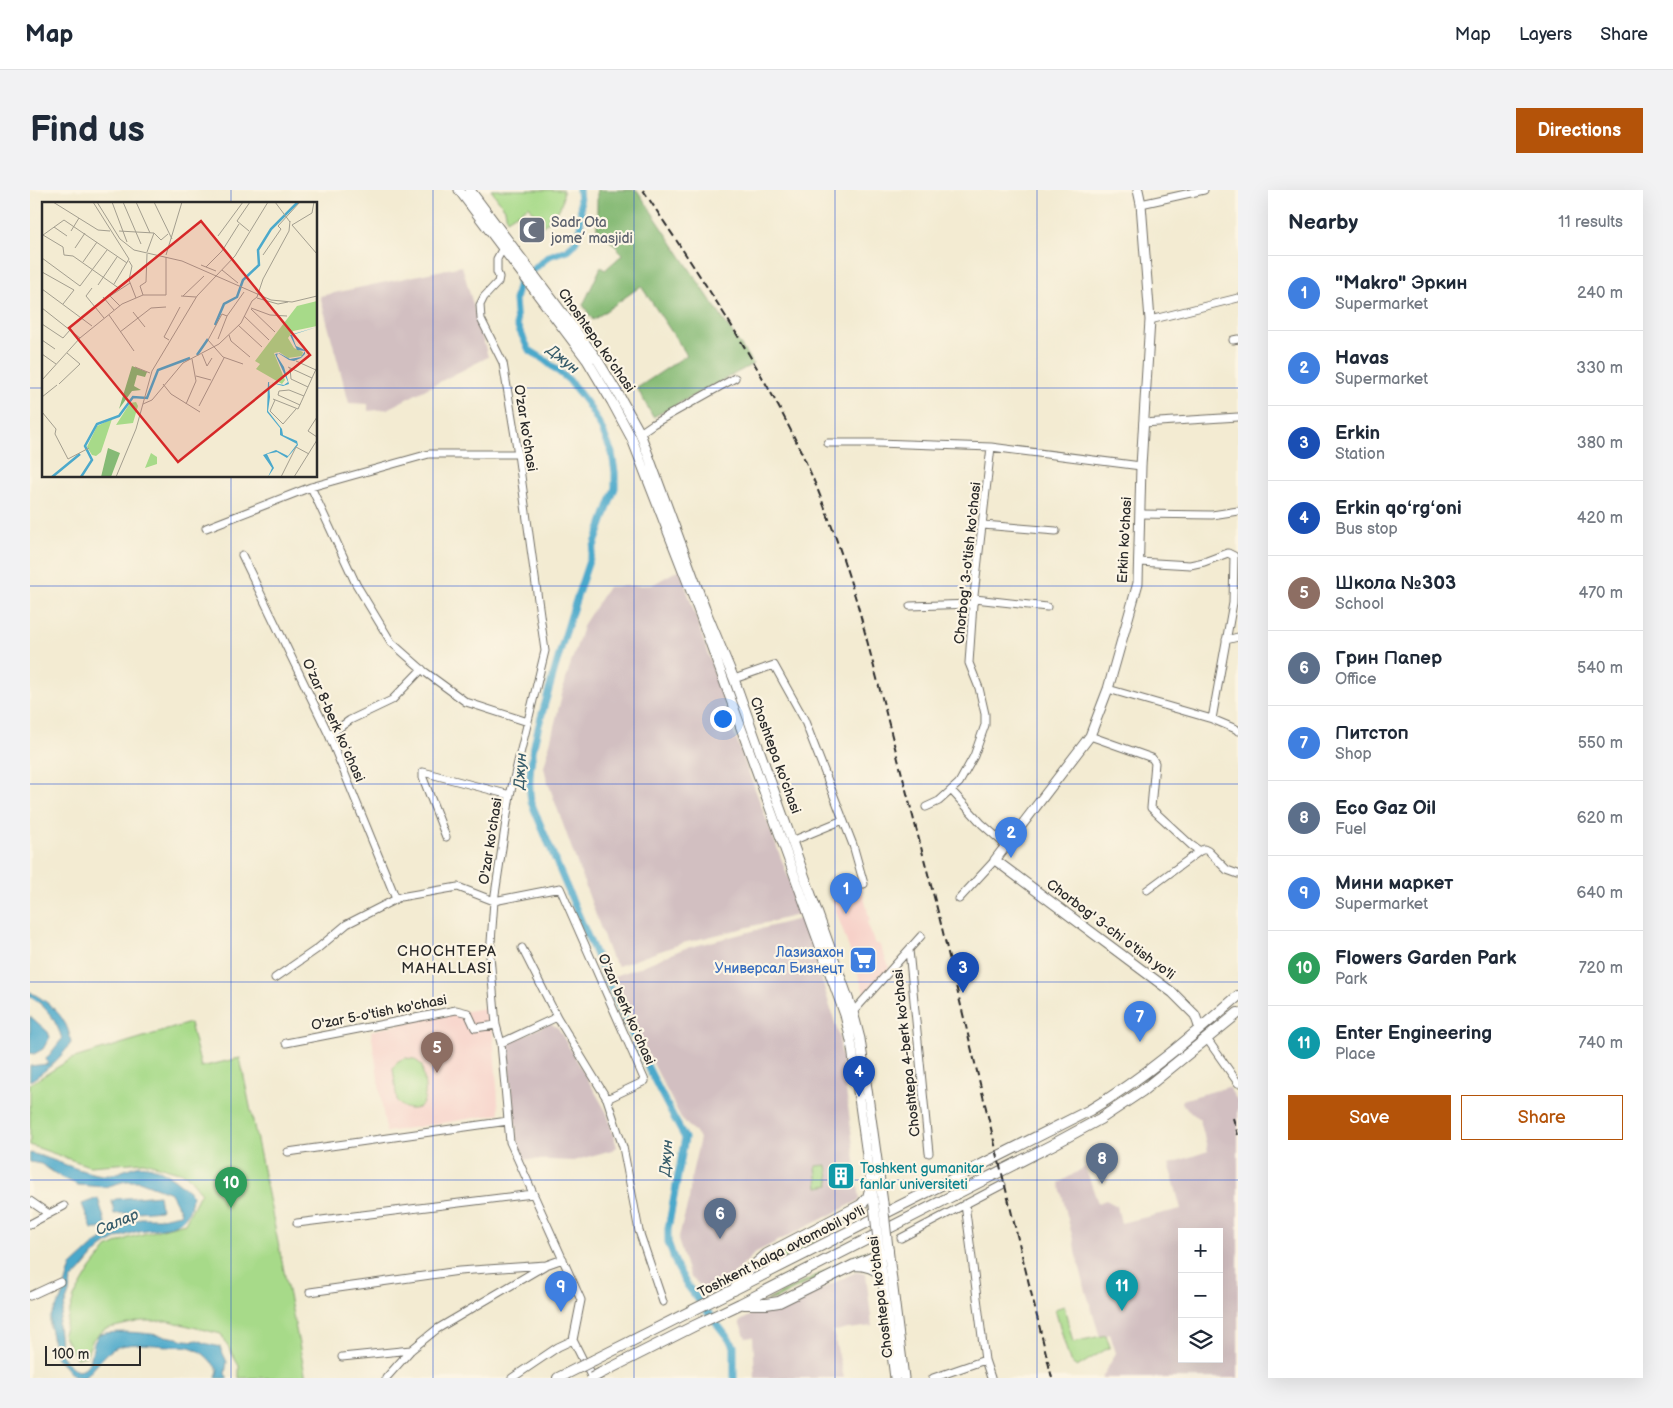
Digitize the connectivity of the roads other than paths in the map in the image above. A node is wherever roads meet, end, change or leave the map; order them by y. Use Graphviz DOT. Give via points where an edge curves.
graph roads {
  1 [pos="459,190"];
  2 [pos="1138,190"];
  3 [pos="1204,190"];
  4 [pos="470,195"];
  5 [pos="1141,204"];
  6 [pos="503,248"];
  7 [pos="514,255"];
  8 [pos="544,294"];
  9 [pos="1238,298"];
  10 [pos="1150,320"];
  11 [pos="735,378"];
  12 [pos="1238,417"];
  13 [pos="1144,423"];
  14 [pos="640,433"];
  15 [pos="828,443"];
  16 [pos="991,447"];
  17 [pos="518,454"];
  18 [pos="1141,466"];
  19 [pos="311,487"];
  20 [pos="1238,511"];
  21 [pos="1140,514"];
  22 [pos="983,526"];
  23 [pos="206,528"];
  24 [pos="1056,531"];
  25 [pos="242,555"];
  26 [pos="1138,562"];
  27 [pos="973,604"];
  28 [pos="910,606"];
  29 [pos="1047,607"];
  30 [pos="1238,637"];
  31 [pos="1226,640"];
  32 [pos="422,669"];
  33 [pos="734,679"];
  34 [pos="1108,689"];
  35 [pos="1212,719"];
  36 [pos="528,722"];
  37 [pos="1238,731"];
  38 [pos="748,733"];
  39 [pos="329,735"];
  40 [pos="1090,736"];
  41 [pos="951,790"];
  42 [pos="510,795"];
  43 [pos="926,807"];
  44 [pos="843,820"];
  45 [pos="446,837"];
  46 [pos="792,841"];
  47 [pos="1006,846"];
  48 [pos="1200,851"];
  49 [pos="995,860"];
  50 [pos="1238,874"];
  51 [pos="864,884"];
  52 [pos="1147,890"];
  53 [pos="396,899"];
  54 [pos="959,899"];
  55 [pos="494,901"];
  56 [pos="921,936"];
  57 [pos="522,948"];
  58 [pos="909,950"];
  59 [pos="276,978"];
  60 [pos="1238,996"];
  61 [pos="1238,1013"];
  62 [pos="849,1014"];
  63 [pos="557,1017"];
  64 [pos="496,1026"];
  65 [pos="1200,1029"];
  66 [pos="1207,1039"];
  67 [pos="286,1043"];
  68 [pos="501,1043"];
  69 [pos="1238,1083"];
  70 [pos="607,1099"];
  71 [pos="508,1121"];
  72 [pos="288,1152"];
  73 [pos="929,1153"];
  74 [pos="872,1182"];
  75 [pos="1002,1185"];
  76 [pos="533,1194"];
  77 [pos="30,1201"];
  78 [pos="878,1204"];
  79 [pos="965,1204"];
  80 [pos="64,1206"];
  81 [pos="50,1214"];
  82 [pos="30,1224"];
  83 [pos="297,1224"];
  84 [pos="901,1238"];
  85 [pos="884,1251"];
  86 [pos="563,1260"];
  87 [pos="546,1265"];
  88 [pos="854,1266"];
  89 [pos="882,1276"];
  90 [pos="60,1282"];
  91 [pos="734,1290"];
  92 [pos="310,1292"];
  93 [pos="30,1296"];
  94 [pos="663,1302"];
  95 [pos="740,1304"];
  96 [pos="573,1340"];
  97 [pos="411,1350"];
  98 [pos="342,1357"];
  99 [pos="985,1360"];
  100 [pos="562,1376"];
  101 [pos="597,1376"];
  102 [pos="386,1378"];
  103 [pos="512,1378"];
  104 [pos="895,1378"];
  105 [pos="904,1378"];
  106 [pos="933,1378"];
  107 [pos="991,1378"];
  1 -- 4 [label="main road"];
  2 -- 5 [label="main road, Erkin ko'chasi"];
  3 -- 5 [label="street"];
  4 -- 6 [label="main road, Choshtepa ko'chasi"];
  4 -- 7 [label="main road, Choshtepa ko'chasi"];
  5 -- 10 [label="main road, Erkin ko'chasi"];
  6 -- 7 [label="main road, Choshtepa ko'chasi"];
  6 -- 17 [label="street, O'zar ko'chasi" via="497,258 498,282 480,305 481,319 503,363"];
  7 -- 8 [label="main road, Choshtepa ko'chasi"];
  8 -- 14 [label="main road, Choshtepa ko'chasi" via="610,379"];
  8 -- 38 [label="main road, Choshtepa ko'chasi" via="594,371 632,439"];
  9 -- 10 [label="street"];
  10 -- 13 [label="main road, Erkin ko'chasi"];
  11 -- 14 [label="street"];
  12 -- 13 [label="street"];
  13 -- 18 [label="main road, Erkin ko'chasi"];
  14 -- 33 [label="main road, Choshtepa ko'chasi"];
  15 -- 16 [label="street"];
  16 -- 18 [label="street"];
  16 -- 22 [label="street, Chorbog' 3-o'tish ko'chasi"];
  17 -- 19 [label="street" via="429,454"];
  17 -- 36 [label="street, O'zar ko'chasi" via="545,651"];
  18 -- 21 [label="main road, Erkin ko'chasi"];
  19 -- 23 [label="street"];
  19 -- 32 [label="street" via="356,584 391,642"];
  20 -- 21 [label="street" via="1212,515"];
  21 -- 26 [label="main road, Erkin ko'chasi"];
  22 -- 24 [label="street"];
  22 -- 27 [label="street, Chorbog' 3-o'tish ko'chasi"];
  25 -- 39 [label="street, Oʻzar 8-berk koʻchasi"];
  26 -- 31 [label="street" via="1190,565 1232,554 1235,558 1232,603"];
  26 -- 34 [label="main road, Erkin ko'chasi" via="1138,582"];
  27 -- 28 [label="street"];
  27 -- 29 [label="street" via="975,599"];
  27 -- 41 [label="street, Chorbog' 3-o'tish ko'chasi" via="969,663 979,688 985,725 968,770"];
  30 -- 31 [label="street"];
  31 -- 35 [label="street"];
  32 -- 36 [label="street" via="466,702"];
  32 -- 39 [label="street" via="392,700 350,720"];
  33 -- 38 [label="main road, Choshtepa ko'chasi"];
  33 -- 44 [label="street" via="774,665 804,719"];
  34 -- 35 [label="street"];
  34 -- 40 [label="main road, Erkin ko'chasi"];
  35 -- 37 [label="street"];
  36 -- 42 [label="street, O'zar ko'chasi"];
  38 -- 46 [label="main road, Choshtepa ko'chasi"];
  38 -- 62 [label="main road, Choshtepa ko'chasi"];
  39 -- 53 [label="street, Oʻzar 8-berk koʻchasi"];
  40 -- 47 [label="main road, Erkin ko'chasi"];
  40 -- 48 [label="street" via="1154,760 1151,808"];
  41 -- 43 [label="street, Chorbog' 3-o'tish ko'chasi"];
  41 -- 47 [label="street"];
  42 -- 45 [label="street" via="423,772"];
  42 -- 55 [label="street, O'zar ko'chasi"];
  44 -- 46 [label="street"];
  44 -- 51 [label="street"];
  46 -- 62 [label="main road, Choshtepa ko'chasi"];
  47 -- 49 [label="main road, Erkin ko'chasi"];
  48 -- 50 [label="street" via="1208,851 1227,870"];
  48 -- 52 [label="street"];
  49 -- 54 [label="street, Erkin ko'chasi"];
  49 -- 65 [label="main road, Chorbog' 3-chi o'tish yo'li" via="1173,993 1195,1015"];
  53 -- 55 [label="street" via="458,887"];
  53 -- 59 [label="street" via="347,924"];
  55 -- 64 [label="street, O'zar ko'chasi" via="490,956"];
  55 -- 70 [label="street, Oʻzar berk koʻchasi" via="560,888 645,1081"];
  56 -- 58 [label="street"];
  57 -- 63 [label="street"];
  58 -- 62 [label="street"];
  58 -- 73 [label="street, Choshtepa 4-berk ko'chasi"];
  60 -- 65 [label="highway, Toshkent halqa avtomobil yo'li"];
  61 -- 66 [label="highway, Toshkent halqa avtomobil yo'li"];
  62 -- 74 [label="main road, Choshtepa ko'chasi"];
  62 -- 78 [label="main road, Choshtepa ko'chasi" via="860,1039"];
  63 -- 68 [label="street"];
  63 -- 70 [label="street"];
  64 -- 67 [label="street, O'zar 5-o'tish ko'chasi" via="475,1028 468,1012 456,1010"];
  64 -- 68 [label="street, O'zar ko'chasi"];
  65 -- 66 [label="highway"];
  65 -- 91 [label="highway, Toshkent halqa avtomobil yo'li" via="1128,1085 1084,1113"];
  66 -- 69 [label="street"];
  66 -- 95 [label="highway, Toshkent halqa avtomobil yo'li" via="1142,1091 1100,1119"];
  68 -- 71 [label="street, O'zar ko'chasi"];
  70 -- 94 [label="street" via="623,1147 639,1231"];
  71 -- 72 [label="street"];
  71 -- 76 [label="street, O'zar ko'chasi" via="510,1142"];
  74 -- 78 [label="main road, Choshtepa ko'chasi"];
  74 -- 91 [label="highway" via="868,1197 861,1206 767,1254 748,1271"];
  75 -- 79 [label="street"];
  76 -- 83 [label="street"];
  76 -- 86 [label="street, O'zar ko'chasi"];
  77 -- 81 [label="street"];
  78 -- 85 [label="main road, Choshtepa ko'chasi, bridge"];
  79 -- 84 [label="street"];
  79 -- 99 [label="street"];
  80 -- 81 [label="street"];
  81 -- 82 [label="street"];
  85 -- 88 [label="highway"];
  85 -- 89 [label="main road, Choshtepa ko'chasi"];
  85 -- 105 [label="main road, Choshtepa ko'chasi"];
  86 -- 87 [label="street"];
  86 -- 96 [label="street, O'zar ko'chasi" via="581,1300"];
  87 -- 92 [label="street" via="460,1271"];
  87 -- 97 [label="street" via="437,1329"];
  88 -- 89 [label="highway" via="872,1268"];
  88 -- 95 [label="highway" via="779,1302"];
  89 -- 104 [label="main road, Choshtepa ko'chasi"];
  90 -- 93 [label="street"];
  91 -- 100 [label="highway, Toshkent halqa avtomobil yo'li, bridge"];
  95 -- 101 [label="highway, Toshkent halqa avtomobil yo'li"];
  96 -- 101 [label="street"];
  96 -- 103 [label="street"];
  97 -- 98 [label="street"];
  97 -- 102 [label="street"];
  99 -- 106 [label="street"];
  99 -- 107 [label="street"];
}
